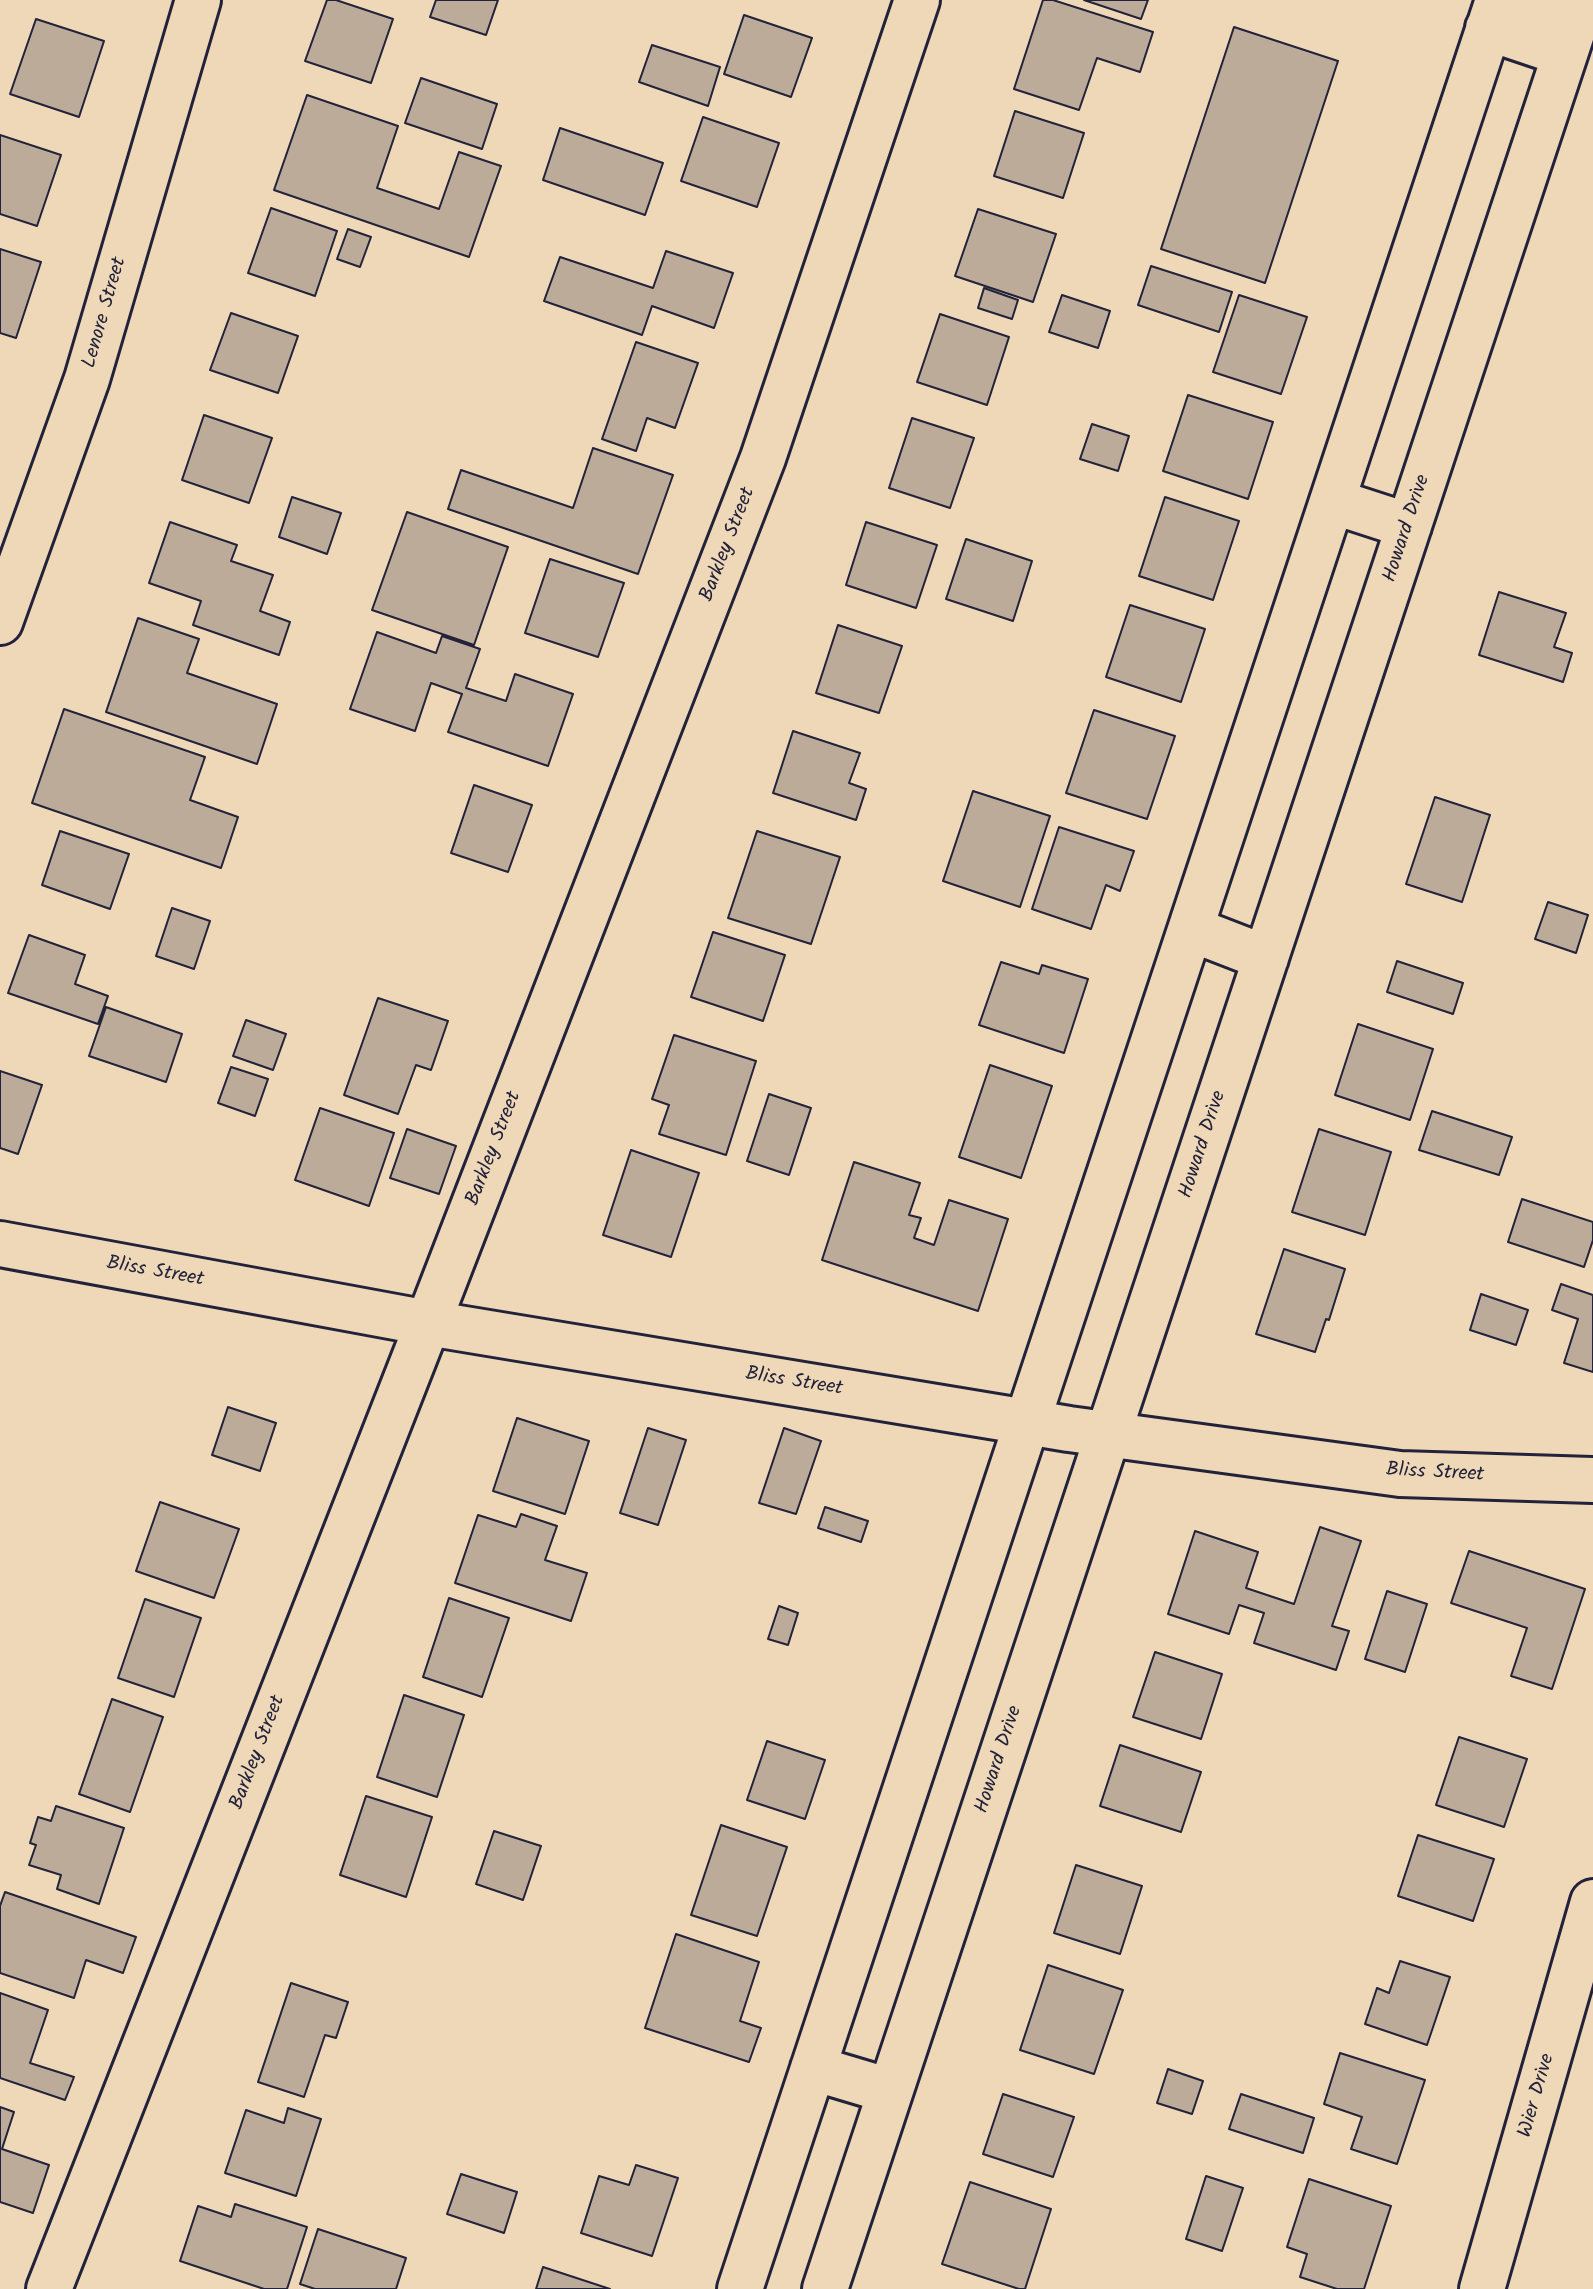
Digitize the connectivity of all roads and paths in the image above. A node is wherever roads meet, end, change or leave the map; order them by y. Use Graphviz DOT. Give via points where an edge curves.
graph roads {
  1 [pos="198,0"];
  2 [pos="917,0"];
  3 [pos="1501,9"];
  4 [pos="1574,26"];
  5 [pos="1332,501"];
  6 [pos="1409,526"];
  7 [pos="0,622"];
  8 [pos="1191,929"];
  9 [pos="1266,958"];
  10 [pos="0,1244"];
  11 [pos="428,1323"];
  12 [pos="1027,1422"];
  13 [pos="1109,1434"];
  14 [pos="1593,1480"];
  15 [pos="1593,1902"];
  16 [pos="813,2068"];
  17 [pos="890,2091"];
  18 [pos="49,2289"];
  19 [pos="740,2289"];
  20 [pos="825,2289"];
  21 [pos="1482,2289"];
  1 -- 7 [label="street, Lenore Street" via="87,379"];
  2 -- 11 [label="street, Barkley Street" via="763,458"];
  3 -- 4 [label="street"];
  3 -- 5 [label="street"];
  4 -- 6 [label="street, Howard Drive"];
  5 -- 6 [label="street"];
  5 -- 8 [label="street"];
  6 -- 9 [label="street, Howard Drive"];
  8 -- 9 [label="street"];
  8 -- 12 [label="street"];
  9 -- 13 [label="street, Howard Drive"];
  10 -- 11 [label="street, Bliss Street"];
  11 -- 12 [label="street, Bliss Street"];
  11 -- 18 [label="street, Barkley Street"];
  12 -- 13 [label="street, Bliss Street"];
  12 -- 16 [label="street"];
  13 -- 14 [label="street, Bliss Street" via="1400,1474"];
  13 -- 17 [label="street, Howard Drive"];
  15 -- 21 [label="street, Wier Drive"];
  16 -- 17 [label="street"];
  16 -- 19 [label="street"];
  17 -- 20 [label="street, Howard Drive"];
}
